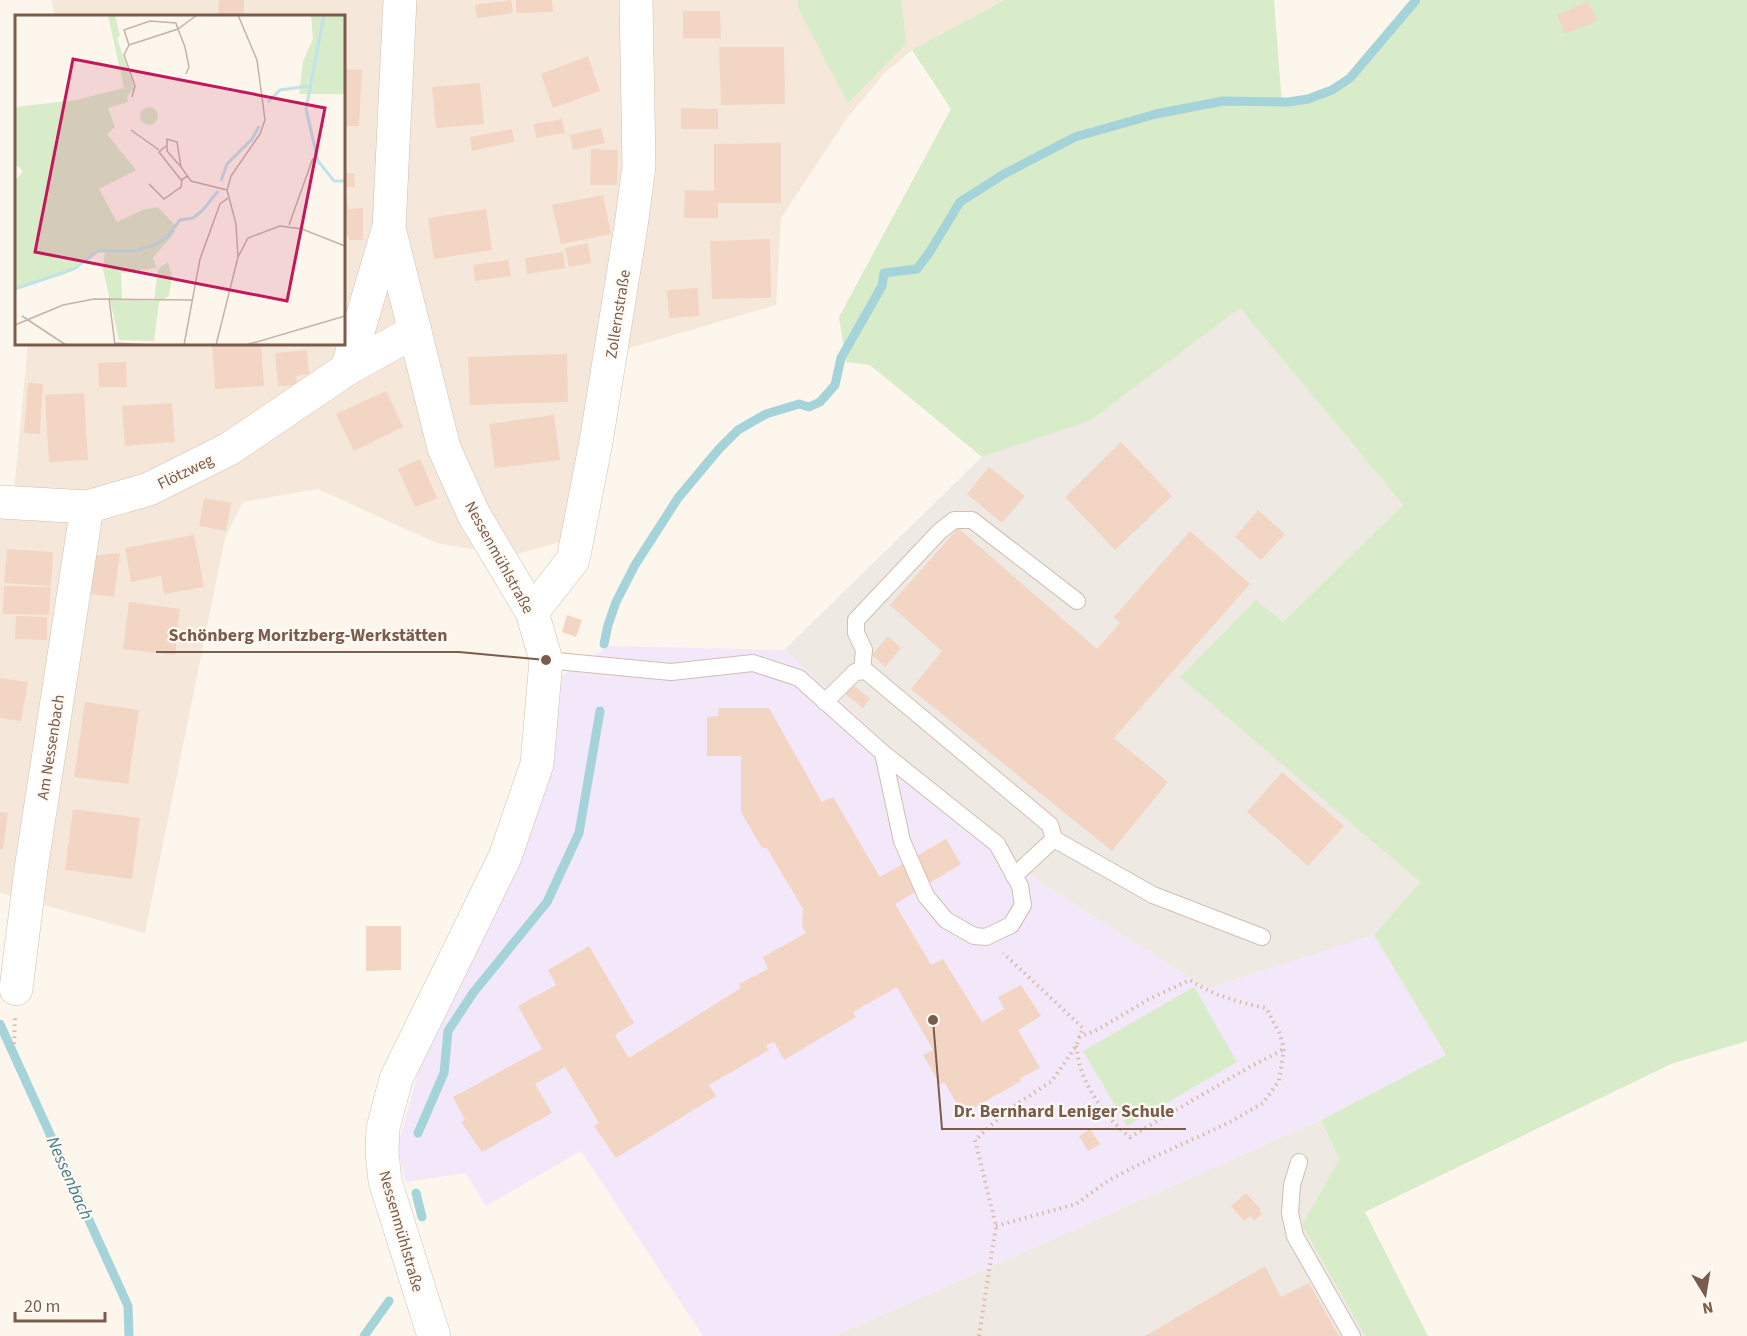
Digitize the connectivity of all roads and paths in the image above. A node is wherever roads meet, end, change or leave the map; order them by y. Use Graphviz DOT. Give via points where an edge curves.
graph roads {
  1 [pos="400,0"];
  2 [pos="636,0"];
  3 [pos="389,228"];
  4 [pos="415,331"];
  5 [pos="346,369"];
  6 [pos="0,502"];
  7 [pos="87,507"];
  8 [pos="1077,600"];
  9 [pos="532,612"];
  10 [pos="560,662"];
  11 [pos="862,671"];
  12 [pos="825,702"];
  13 [pos="883,753"];
  14 [pos="1054,839"];
  15 [pos="1014,876"];
  16 [pos="986,937"];
  17 [pos="1262,937"];
  18 [pos="16,989"];
  19 [pos="1079,1037"];
  20 [pos="1076,1046"];
  21 [pos="1284,1049"];
  22 [pos="1299,1162"];
  23 [pos="996,1226"];
  24 [pos="434,1336"];
  25 [pos="979,1336"];
  26 [pos="1352,1336"];
  1 -- 3 [label="street, Nessenmühlstraße"];
  2 -- 9 [label="street, Zollernstraße" via="639,166 598,430 573,560"];
  3 -- 4 [label="street, Nessenmühlstraße"];
  3 -- 5 [label="street"];
  4 -- 5 [label="street, Flötzweg"];
  4 -- 9 [label="street, Nessenmühlstraße" via="444,448 474,515"];
  5 -- 7 [label="street, Flötzweg" via="229,449 149,489"];
  6 -- 7 [label="street, Flötzweg"];
  7 -- 18 [label="street, Am Nessenbach"];
  8 -- 11 [label="lane" via="972,520 954,520 856,620 856,633 864,650"];
  9 -- 10 [label="street, Nessenmühlstraße"];
  10 -- 12 [label="lane" via="671,672 753,663 799,678"];
  10 -- 24 [label="street, Nessenmühlstraße" via="537,764 505,857 396,1079 383,1128 385,1181"];
  11 -- 12 [label="lane" via="855,672"];
  11 -- 14 [label="lane" via="1050,825"];
  12 -- 13 [label="lane"];
  13 -- 15 [label="lane" via="997,844"];
  13 -- 16 [label="lane" via="902,841 926,896 946,920 974,936"];
  14 -- 15 [label="lane"];
  14 -- 17 [label="lane" via="1153,896"];
  15 -- 16 [label="lane" via="1023,905 1011,925"];
  16 -- 19 [label="path" via="1083,1028"];
  19 -- 20 [label="path"];
  19 -- 21 [label="path" via="1190,980 1237,1002 1266,1008"];
  20 -- 21 [label="path" via="1081,1070 1097,1101 1117,1128 1130,1137"];
  20 -- 23 [label="path" via="1052,1081 1009,1108 975,1140"];
  21 -- 23 [label="path" via="1279,1082 1263,1103 1228,1124 1109,1180 1076,1204"];
  22 -- 26 [label="lane" via="1290,1214 1295,1236"];
  23 -- 25 [label="path"];
}
